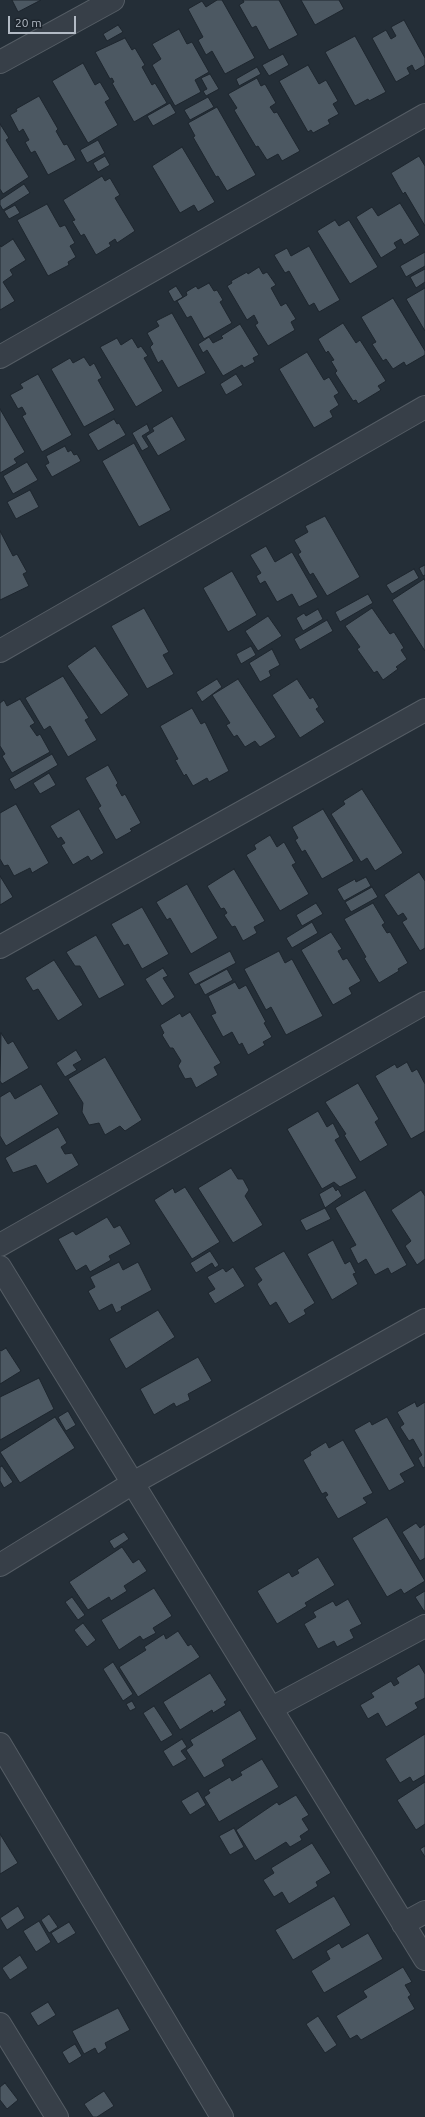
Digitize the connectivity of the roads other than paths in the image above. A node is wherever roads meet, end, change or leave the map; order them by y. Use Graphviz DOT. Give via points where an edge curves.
graph roads {
  1 [pos="113,0"];
  2 [pos="0,62"];
  3 [pos="425,115"];
  4 [pos="0,357"];
  5 [pos="425,407"];
  6 [pos="0,652"];
  7 [pos="425,710"];
  8 [pos="0,947"];
  9 [pos="425,1003"];
  10 [pos="0,1245"];
  11 [pos="0,1267"];
  12 [pos="425,1320"];
  13 [pos="133,1483"];
  14 [pos="0,1565"];
  15 [pos="425,1626"];
  16 [pos="272,1708"];
  17 [pos="0,1744"];
  18 [pos="425,1912"];
  19 [pos="403,1924"];
  20 [pos="425,1959"];
  21 [pos="0,2024"];
  22 [pos="53,2115"];
  23 [pos="222,2117"];
  1 -- 2 [label="street"];
  3 -- 4 [label="street"];
  5 -- 6 [label="street"];
  7 -- 8 [label="street"];
  9 -- 10 [label="street"];
  11 -- 13 [label="street"];
  12 -- 13 [label="street"];
  13 -- 14 [label="street"];
  13 -- 16 [label="street"];
  15 -- 16 [label="street"];
  16 -- 19 [label="street"];
  17 -- 23 [label="street"];
  18 -- 19 [label="street"];
  19 -- 20 [label="street"];
  21 -- 22 [label="street"];
}
